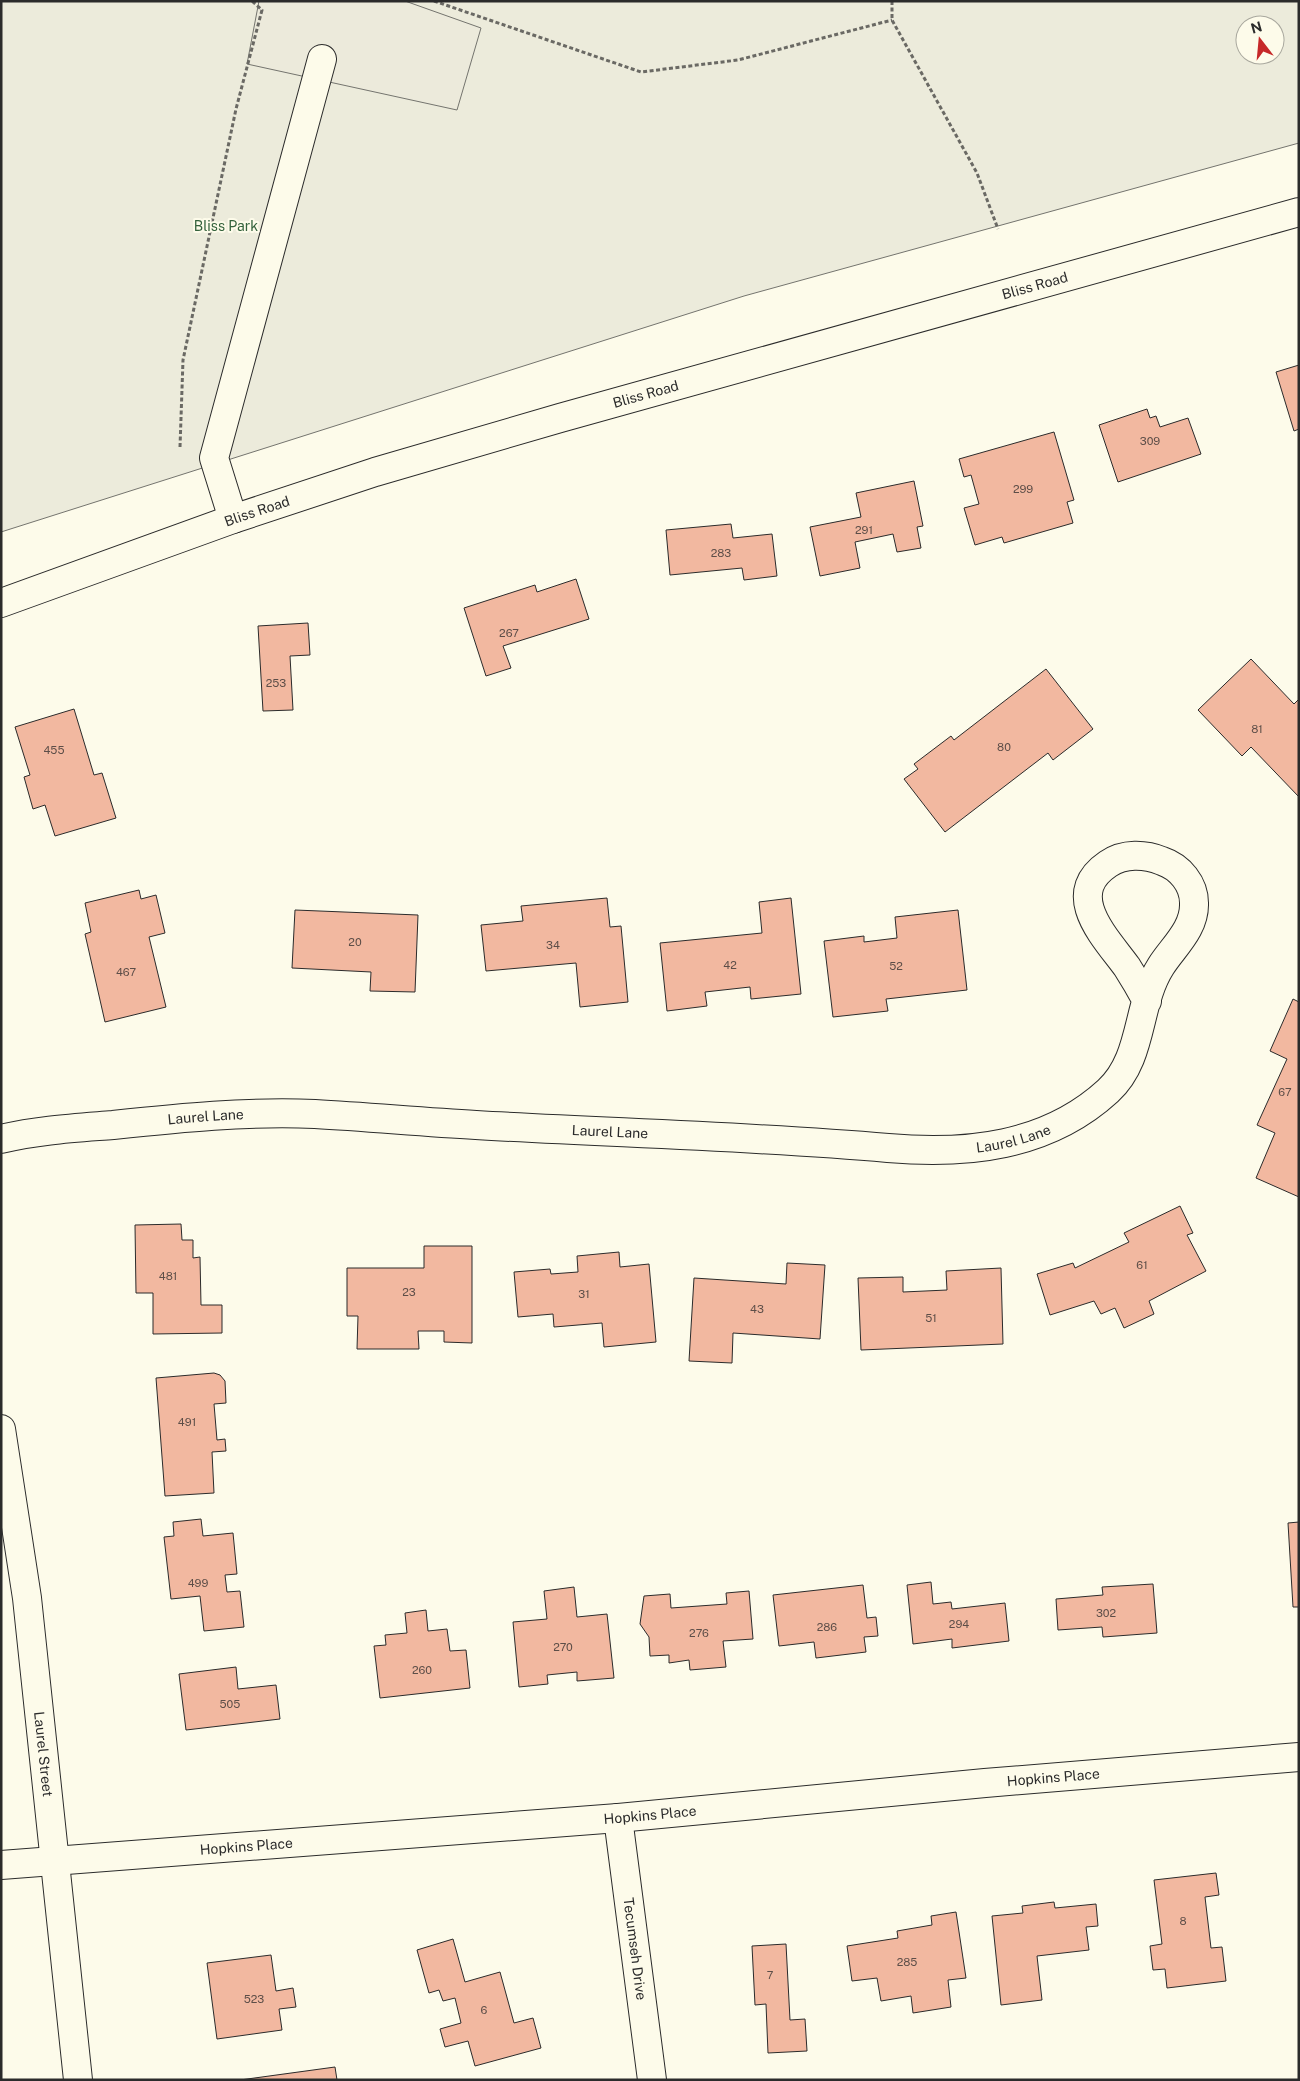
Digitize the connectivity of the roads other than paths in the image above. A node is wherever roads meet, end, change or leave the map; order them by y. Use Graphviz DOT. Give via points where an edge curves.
graph roads {
  1 [pos="322,59"];
  2 [pos="1299,212"];
  3 [pos="233,519"];
  4 [pos="1,603"];
  5 [pos="1148,1001"];
  6 [pos="1,1139"];
  7 [pos="1,1429"];
  8 [pos="1299,1757"];
  9 [pos="618,1818"];
  10 [pos="55,1861"];
  11 [pos="1,1865"];
  12 [pos="78,2080"];
  13 [pos="652,2080"];
  1 -- 3 [label="street" via="214,458"];
  2 -- 3 [label="street, Bliss Road" via="560,418 376,472"];
  3 -- 4 [label="street, Bliss Road"];
  5 -- 5 [label="street, Laurel Lane" via="1093,922 1089,910 1089,892 1097,874 1113,861 1134,856 1151,857 1170,864 1187,879 1194,899 1194,911 1184,934 1159,969"];
  5 -- 6 [label="street, Laurel Lane" via="1132,1056 1109,1090 1073,1117 1042,1132 960,1151 477,1126 314,1114 218,1114 32,1132"];
  7 -- 10 [label="street, Laurel Street" via="27,1598"];
  8 -- 9 [label="street, Hopkins Place"];
  9 -- 10 [label="street, Hopkins Place"];
  9 -- 13 [label="street, Tecumseh Drive"];
  10 -- 11 [label="street, Hopkins Place"];
  10 -- 12 [label="street, Laurel Street"];
}
